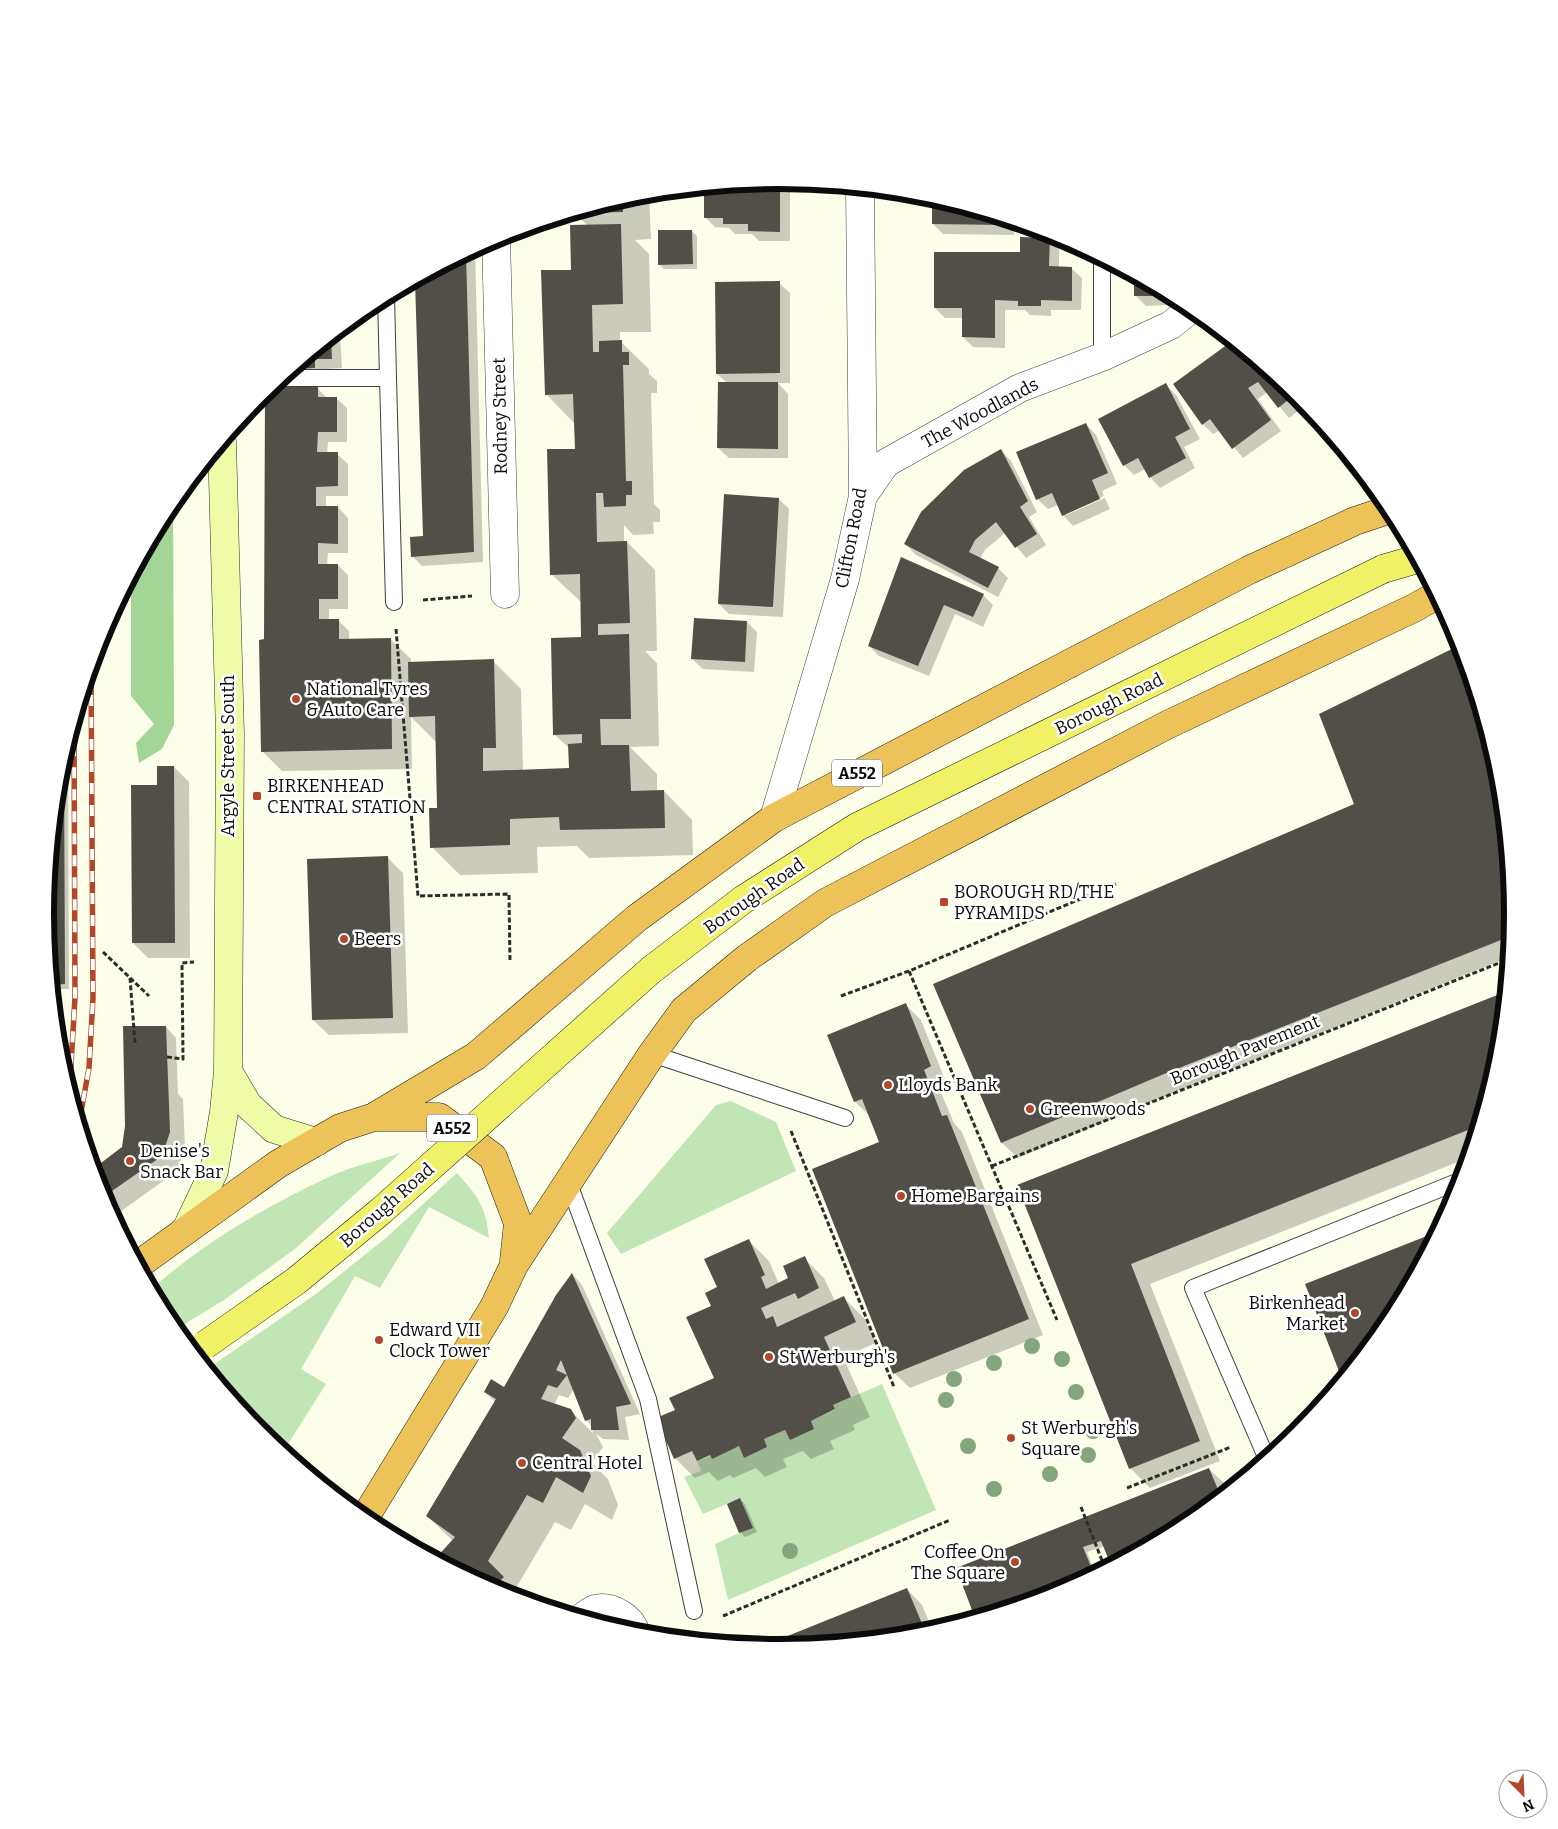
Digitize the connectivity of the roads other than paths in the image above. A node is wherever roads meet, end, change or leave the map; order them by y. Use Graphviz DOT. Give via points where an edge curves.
graph roads {
  1 [pos="860,194"];
  2 [pos="496,246"];
  3 [pos="1102,265"];
  4 [pos="386,305"];
  5 [pos="1185,313"];
  6 [pos="1102,357"];
  7 [pos="291,378"];
  8 [pos="388,378"];
  9 [pos="222,451"];
  10 [pos="862,496"];
  11 [pos="1382,512"];
  12 [pos="1407,553"];
  13 [pos="1411,560"];
  14 [pos="1383,569"];
  15 [pos="505,594"];
  16 [pos="1431,598"];
  17 [pos="394,602"];
  18 [pos="774,818"];
  19 [pos="652,1054"];
  20 [pos="228,1071"];
  21 [pos="374,1117"];
  22 [pos="845,1118"];
  23 [pos="316,1142"];
  24 [pos="568,1181"];
  25 [pos="1452,1184"];
  26 [pos="186,1230"];
  27 [pos="143,1261"];
  28 [pos="514,1265"];
  29 [pos="199,1349"];
  30 [pos="1264,1453"];
  31 [pos="368,1512"];
  32 [pos="694,1611"];
  33 [pos="588,1614"];
  34 [pos="631,1624"];
  1 -- 10 [label="street, Clifton Road"];
  2 -- 15 [label="street, Rodney Street"];
  3 -- 6 [label="lane"];
  4 -- 8 [label="lane"];
  5 -- 6 [label="street, The Woodlands" via="1171,325"];
  6 -- 10 [label="street, The Woodlands" via="1020,388 886,463"];
  7 -- 8 [label="lane"];
  8 -- 17 [label="lane"];
  9 -- 20 [label="main road, Argyle Street South" via="230,734"];
  10 -- 18 [label="street, Clifton Road" via="845,579"];
  11 -- 18 [label="highway, A552" via="1249,570"];
  12 -- 14 [label="main road, Borough Road"];
  13 -- 14 [label="main road, Borough Road"];
  14 -- 29 [label="main road, Borough Road, bridge" via="857,828 744,899 651,970 381,1212 296,1281"];
  16 -- 19 [label="highway" via="1167,725 825,904 747,958 684,1010"];
  18 -- 21 [label="highway, A552" via="637,918 476,1056"];
  19 -- 22 [label="lane"];
  19 -- 24 [label="highway"];
  20 -- 23 [label="main road" via="248,1105 274,1129"];
  20 -- 26 [label="main road, Argyle Street South" via="214,1171"];
  21 -- 23 [label="highway, A552" via="340,1128"];
  21 -- 28 [label="highway, A552" via="438,1117 493,1157 518,1223"];
  23 -- 26 [label="highway, A552" via="278,1164"];
  24 -- 28 [label="highway"];
  24 -- 32 [label="lane" via="648,1398"];
  25 -- 30 [label="lane" via="1193,1288"];
  26 -- 27 [label="highway, A552"];
  28 -- 31 [label="highway" via="494,1307"];
  33 -- 34 [label="street" via="596,1609 615,1610"];
}
